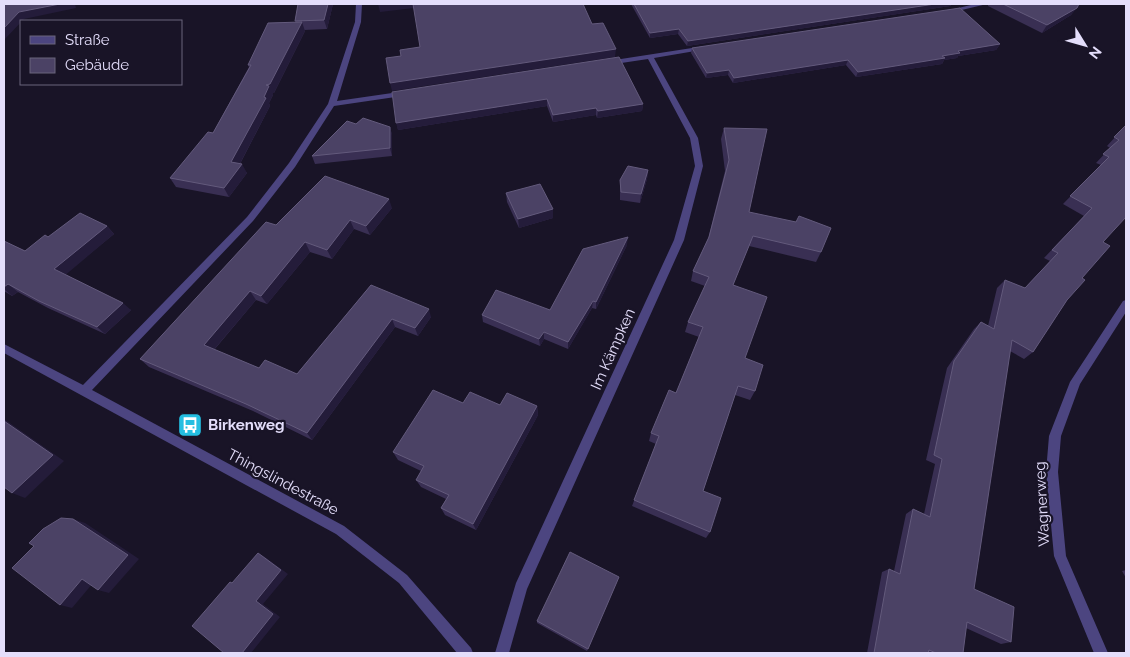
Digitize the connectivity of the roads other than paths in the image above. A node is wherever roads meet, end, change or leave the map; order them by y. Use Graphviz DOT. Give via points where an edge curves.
graph roads {
  1 [pos="359,4"];
  2 [pos="984,4"];
  3 [pos="941,12"];
  4 [pos="718,46"];
  5 [pos="650,57"];
  6 [pos="602,64"];
  7 [pos="419,91"];
  8 [pos="332,104"];
  9 [pos="1126,304"];
  10 [pos="4,348"];
  11 [pos="83,392"];
  12 [pos="466,653"];
  13 [pos="502,653"];
  14 [pos="1101,653"];
  1 -- 8 [label="street" via="358,22"];
  2 -- 3 [label="street"];
  4 -- 5 [label="street"];
  5 -- 6 [label="street"];
  5 -- 13 [label="street, Im Kämpken" via="694,138 699,166 679,240 521,588"];
  7 -- 8 [label="street"];
  8 -- 11 [label="street" via="292,165 250,219"];
  9 -- 14 [label="street, Wagnerweg" via="1075,382 1055,436 1053,463 1060,556"];
  10 -- 11 [label="street, Thingslindestraße"];
  11 -- 12 [label="street, Thingslindestraße" via="340,530 403,579"];
}
